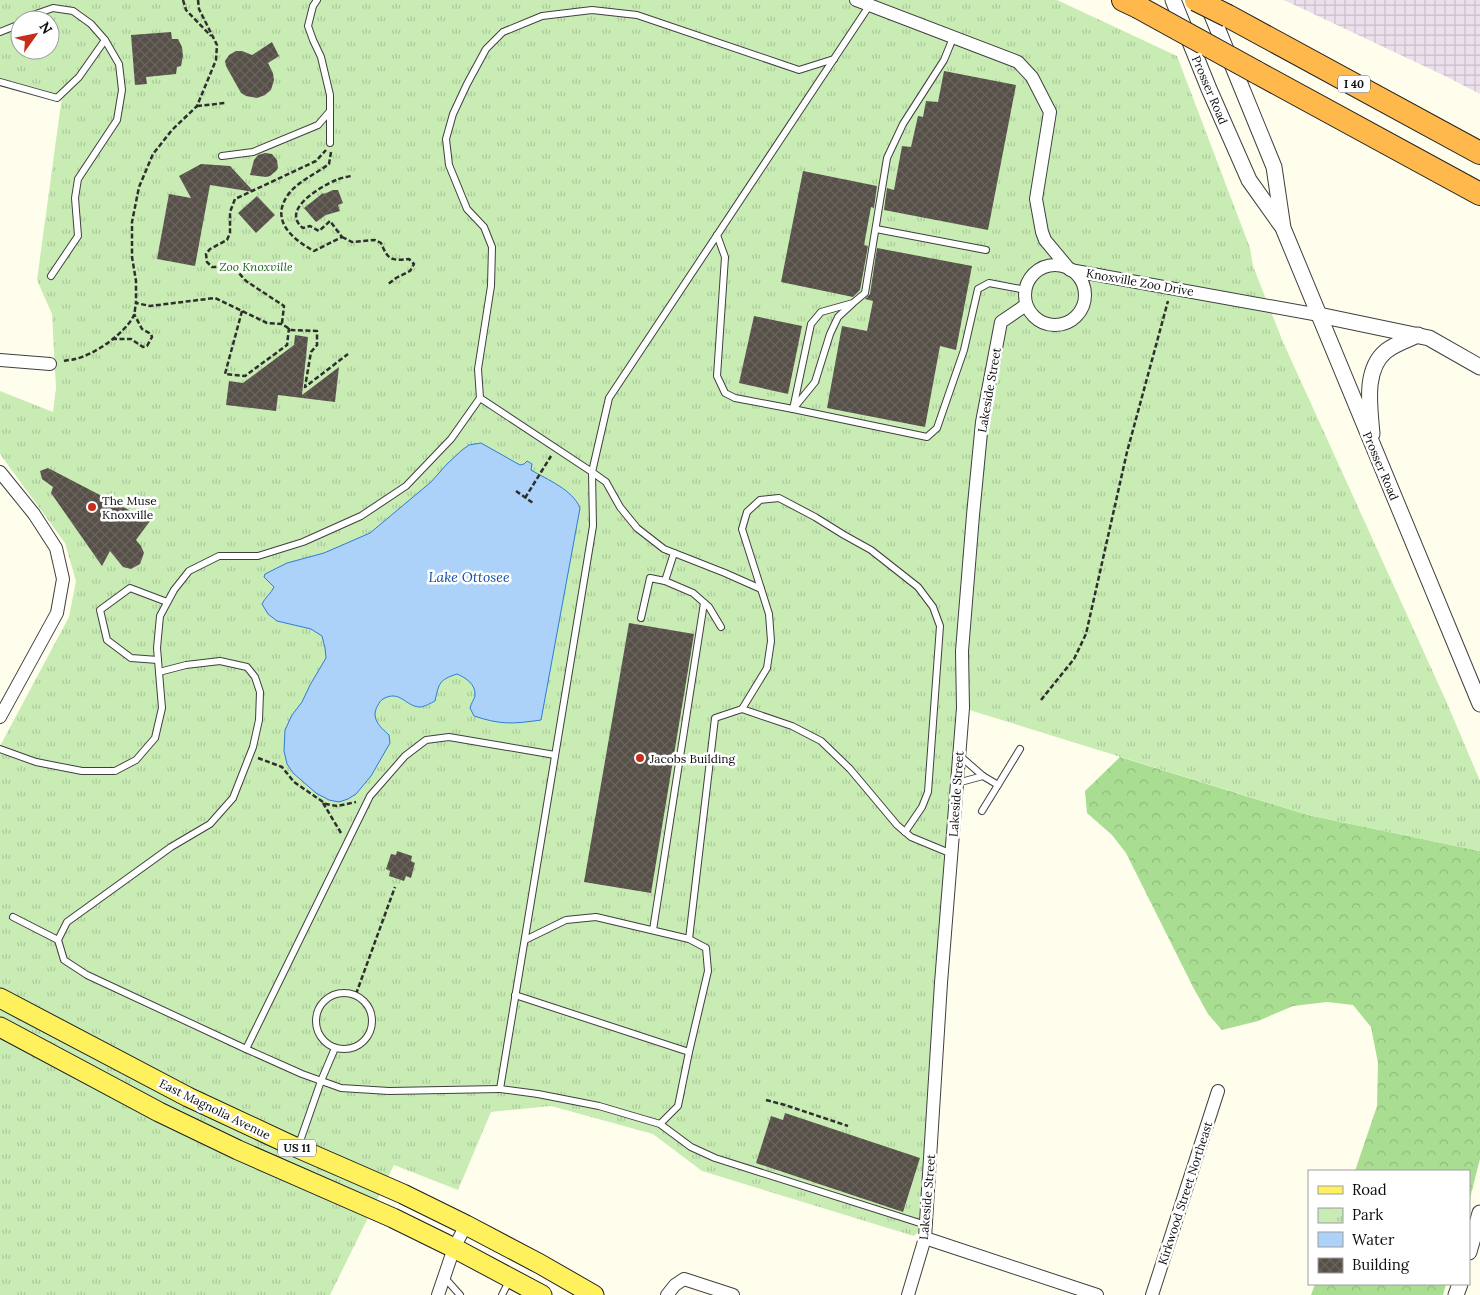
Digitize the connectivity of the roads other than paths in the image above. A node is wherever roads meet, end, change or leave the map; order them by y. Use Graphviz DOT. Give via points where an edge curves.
graph roads {
  1 [pos="317,0"];
  2 [pos="856,0"];
  3 [pos="1173,0"];
  4 [pos="1196,0"];
  5 [pos="1205,0"];
  6 [pos="1131,3"];
  7 [pos="869,6"];
  8 [pos="47,10"];
  9 [pos="953,38"];
  10 [pos="105,40"];
  11 [pos="834,59"];
  12 [pos="0,82"];
  13 [pos="330,111"];
  14 [pos="330,143"];
  15 [pos="1480,153"];
  16 [pos="222,156"];
  17 [pos="1480,194"];
  18 [pos="1283,228"];
  19 [pos="876,229"];
  20 [pos="717,235"];
  21 [pos="986,250"];
  22 [pos="1070,270"];
  23 [pos="51,276"];
  24 [pos="1026,290"];
  25 [pos="853,303"];
  26 [pos="1026,305"];
  27 [pos="1319,315"];
  28 [pos="1418,335"];
  29 [pos="0,360"];
  30 [pos="50,364"];
  31 [pos="1480,367"];
  32 [pos="480,398"];
  33 [pos="793,408"];
  34 [pos="1372,446"];
  35 [pos="0,472"];
  36 [pos="592,472"];
  37 [pos="674,553"];
  38 [pos="665,581"];
  39 [pos="761,589"];
  40 [pos="167,602"];
  41 [pos="704,603"];
  42 [pos="641,618"];
  43 [pos="721,627"];
  44 [pos="158,660"];
  45 [pos="159,672"];
  46 [pos="1480,704"];
  47 [pos="742,709"];
  48 [pos="0,717"];
  49 [pos="0,749"];
  50 [pos="1020,749"];
  51 [pos="555,755"];
  52 [pos="959,755"];
  53 [pos="983,776"];
  54 [pos="957,783"];
  55 [pos="998,785"];
  56 [pos="982,811"];
  57 [pos="905,832"];
  58 [pos="952,854"];
  59 [pos="13,917"];
  60 [pos="653,930"];
  61 [pos="689,939"];
  62 [pos="58,940"];
  63 [pos="524,940"];
  64 [pos="515,995"];
  65 [pos="0,998"];
  66 [pos="0,1027"];
  67 [pos="335,1048"];
  68 [pos="246,1049"];
  69 [pos="689,1052"];
  70 [pos="321,1081"];
  71 [pos="500,1089"];
  72 [pos="1218,1091"];
  73 [pos="660,1124"];
  74 [pos="298,1148"];
  75 [pos="1480,1214"];
  76 [pos="466,1225"];
  77 [pos="926,1231"];
  78 [pos="454,1248"];
  79 [pos="1470,1249"];
  80 [pos="444,1277"];
  81 [pos="511,1278"];
  82 [pos="438,1295"];
  83 [pos="460,1295"];
  84 [pos="502,1295"];
  85 [pos="542,1295"];
  86 [pos="594,1295"];
  87 [pos="667,1295"];
  88 [pos="733,1295"];
  89 [pos="908,1295"];
  90 [pos="1097,1295"];
  91 [pos="1152,1295"];
  1 -- 13 [label="lane" via="308,26 321,57 330,95"];
  2 -- 7 [label="street, Knoxville Zoo Drive"];
  3 -- 18 [label="street, Prosser Road" via="1249,180"];
  4 -- 15 [label="highway, I 40, bridge"];
  5 -- 18 [label="street, Prosser Road" via="1274,167"];
  6 -- 17 [label="highway, bridge"];
  7 -- 9 [label="street, Knoxville Zoo Drive"];
  7 -- 11 [label="lane"];
  8 -- 10 [label="lane" via="72,11 91,24"];
  9 -- 19 [label="lane" via="944,60 903,124 888,158"];
  9 -- 22 [label="street, Knoxville Zoo Drive" via="1018,62 1032,77 1050,112 1036,199 1045,240"];
  10 -- 12 [label="lane" via="79,77 57,98"];
  10 -- 23 [label="lane" via="119,64 122,90 117,120 78,179 75,198 78,236"];
  11 -- 20 [label="lane"];
  11 -- 32 [label="lane" via="799,70 637,16 592,10 542,16 503,32 486,49 467,84 446,139 449,165 467,210 484,227 492,247 491,286 478,369"];
  13 -- 14 [label="lane"];
  13 -- 16 [label="lane" via="310,129 252,152"];
  18 -- 27 [label="street, Prosser Road"];
  19 -- 21 [label="lane"];
  19 -- 25 [label="lane" via="865,293"];
  20 -- 33 [label="lane" via="725,257 717,376 725,393 735,398"];
  20 -- 36 [label="lane" via="609,398"];
  22 -- 24 [label="street" via="1056,265 1037,271"];
  22 -- 26 [label="street" via="1084,288 1085,298 1076,317 1068,323 1048,325 1038,320"];
  22 -- 27 [label="street, Knoxville Zoo Drive"];
  24 -- 26 [label="street"];
  24 -- 33 [label="lane" via="989,283 978,289 964,350 938,428 927,437"];
  25 -- 33 [label="lane" via="838,317 815,382"];
  25 -- 33 [label="lane" via="822,312 811,324"];
  26 -- 52 [label="street, Lakeside Street" via="1001,322 982,422 962,652 963,708"];
  27 -- 28 [label="street, Knoxville Zoo Drive"];
  27 -- 34 [label="street, Prosser Road"];
  28 -- 31 [label="street, Knoxville Zoo Drive"];
  28 -- 34 [label="street" via="1398,343 1377,361 1370,395"];
  29 -- 30 [label="street"];
  32 -- 36 [label="lane"];
  32 -- 40 [label="lane" via="451,438 406,486 361,516 303,542 258,556 219,556 189,571"];
  34 -- 46 [label="street, Prosser Road"];
  35 -- 48 [label="street" via="56,548 63,579 57,612"];
  36 -- 37 [label="lane" via="606,482 636,528"];
  36 -- 51 [label="lane" via="593,526"];
  37 -- 38 [label="lane"];
  37 -- 39 [label="lane"];
  38 -- 41 [label="lane" via="693,593"];
  38 -- 42 [label="lane" via="650,578"];
  39 -- 47 [label="lane" via="769,614 771,641 767,668"];
  39 -- 57 [label="lane" via="742,528 747,512 760,500 780,498 871,550 918,588 933,607 940,626 928,792"];
  40 -- 44 [label="lane" via="160,616"];
  40 -- 44 [label="lane" via="130,588 100,610 107,640 131,658"];
  41 -- 43 [label="lane"];
  41 -- 60 [label="lane"];
  44 -- 45 [label="lane"];
  45 -- 49 [label="lane" via="162,708 155,738 136,760 115,770 82,771 36,762"];
  45 -- 62 [label="lane" via="220,661 247,668 255,677 260,692 259,720 250,755 233,798 210,824 171,847 67,922"];
  47 -- 57 [label="lane" via="792,726 821,741"];
  47 -- 61 [label="lane" via="715,718"];
  50 -- 55 [label="lane"];
  51 -- 63 [label="lane"];
  51 -- 68 [label="lane" via="449,737 426,740 405,756 370,796"];
  52 -- 53 [label="lane"];
  52 -- 54 [label="street, Lakeside Street"];
  53 -- 54 [label="lane"];
  53 -- 55 [label="lane"];
  54 -- 58 [label="street, Lakeside Street"];
  55 -- 56 [label="lane"];
  57 -- 58 [label="lane"];
  58 -- 77 [label="street, Lakeside Street"];
  59 -- 62 [label="lane"];
  60 -- 61 [label="lane"];
  60 -- 63 [label="lane" via="596,917 566,920"];
  61 -- 69 [label="lane" via="706,948 708,971"];
  62 -- 68 [label="lane" via="64,960 87,975"];
  63 -- 64 [label="lane"];
  64 -- 69 [label="lane"];
  64 -- 71 [label="lane"];
  65 -- 74 [label="main road, East Magnolia Avenue / US 11" via="188,1097"];
  66 -- 78 [label="main road, East Magnolia Avenue / US 11" via="159,1112"];
  67 -- 67 [label="lane" via="327,1044 316,1029 317,1011 328,996 346,992 356,994 370,1008 372,1027 368,1036 354,1048"];
  67 -- 70 [label="lane"];
  68 -- 70 [label="lane"];
  69 -- 73 [label="lane" via="678,1106"];
  70 -- 71 [label="lane" via="341,1088 389,1091"];
  70 -- 74 [label="lane"];
  71 -- 73 [label="lane" via="599,1106"];
  72 -- 91 [label="street, Kirkwood Street Northeast"];
  73 -- 77 [label="lane" via="691,1147 715,1158"];
  74 -- 76 [label="main road, East Magnolia Avenue / US 11"];
  75 -- 79 [label="street"];
  76 -- 78 [label="street"];
  76 -- 86 [label="main road, East Magnolia Avenue / US 11"];
  77 -- 89 [label="street, Lakeside Street"];
  77 -- 90 [label="street"];
  78 -- 80 [label="street"];
  78 -- 81 [label="main road, East Magnolia Avenue / US 11"];
  80 -- 82 [label="street"];
  80 -- 83 [label="lane"];
  81 -- 84 [label="lane"];
  81 -- 85 [label="main road, East Magnolia Avenue / US 11"];
  87 -- 88 [label="street" via="684,1279"];
}
